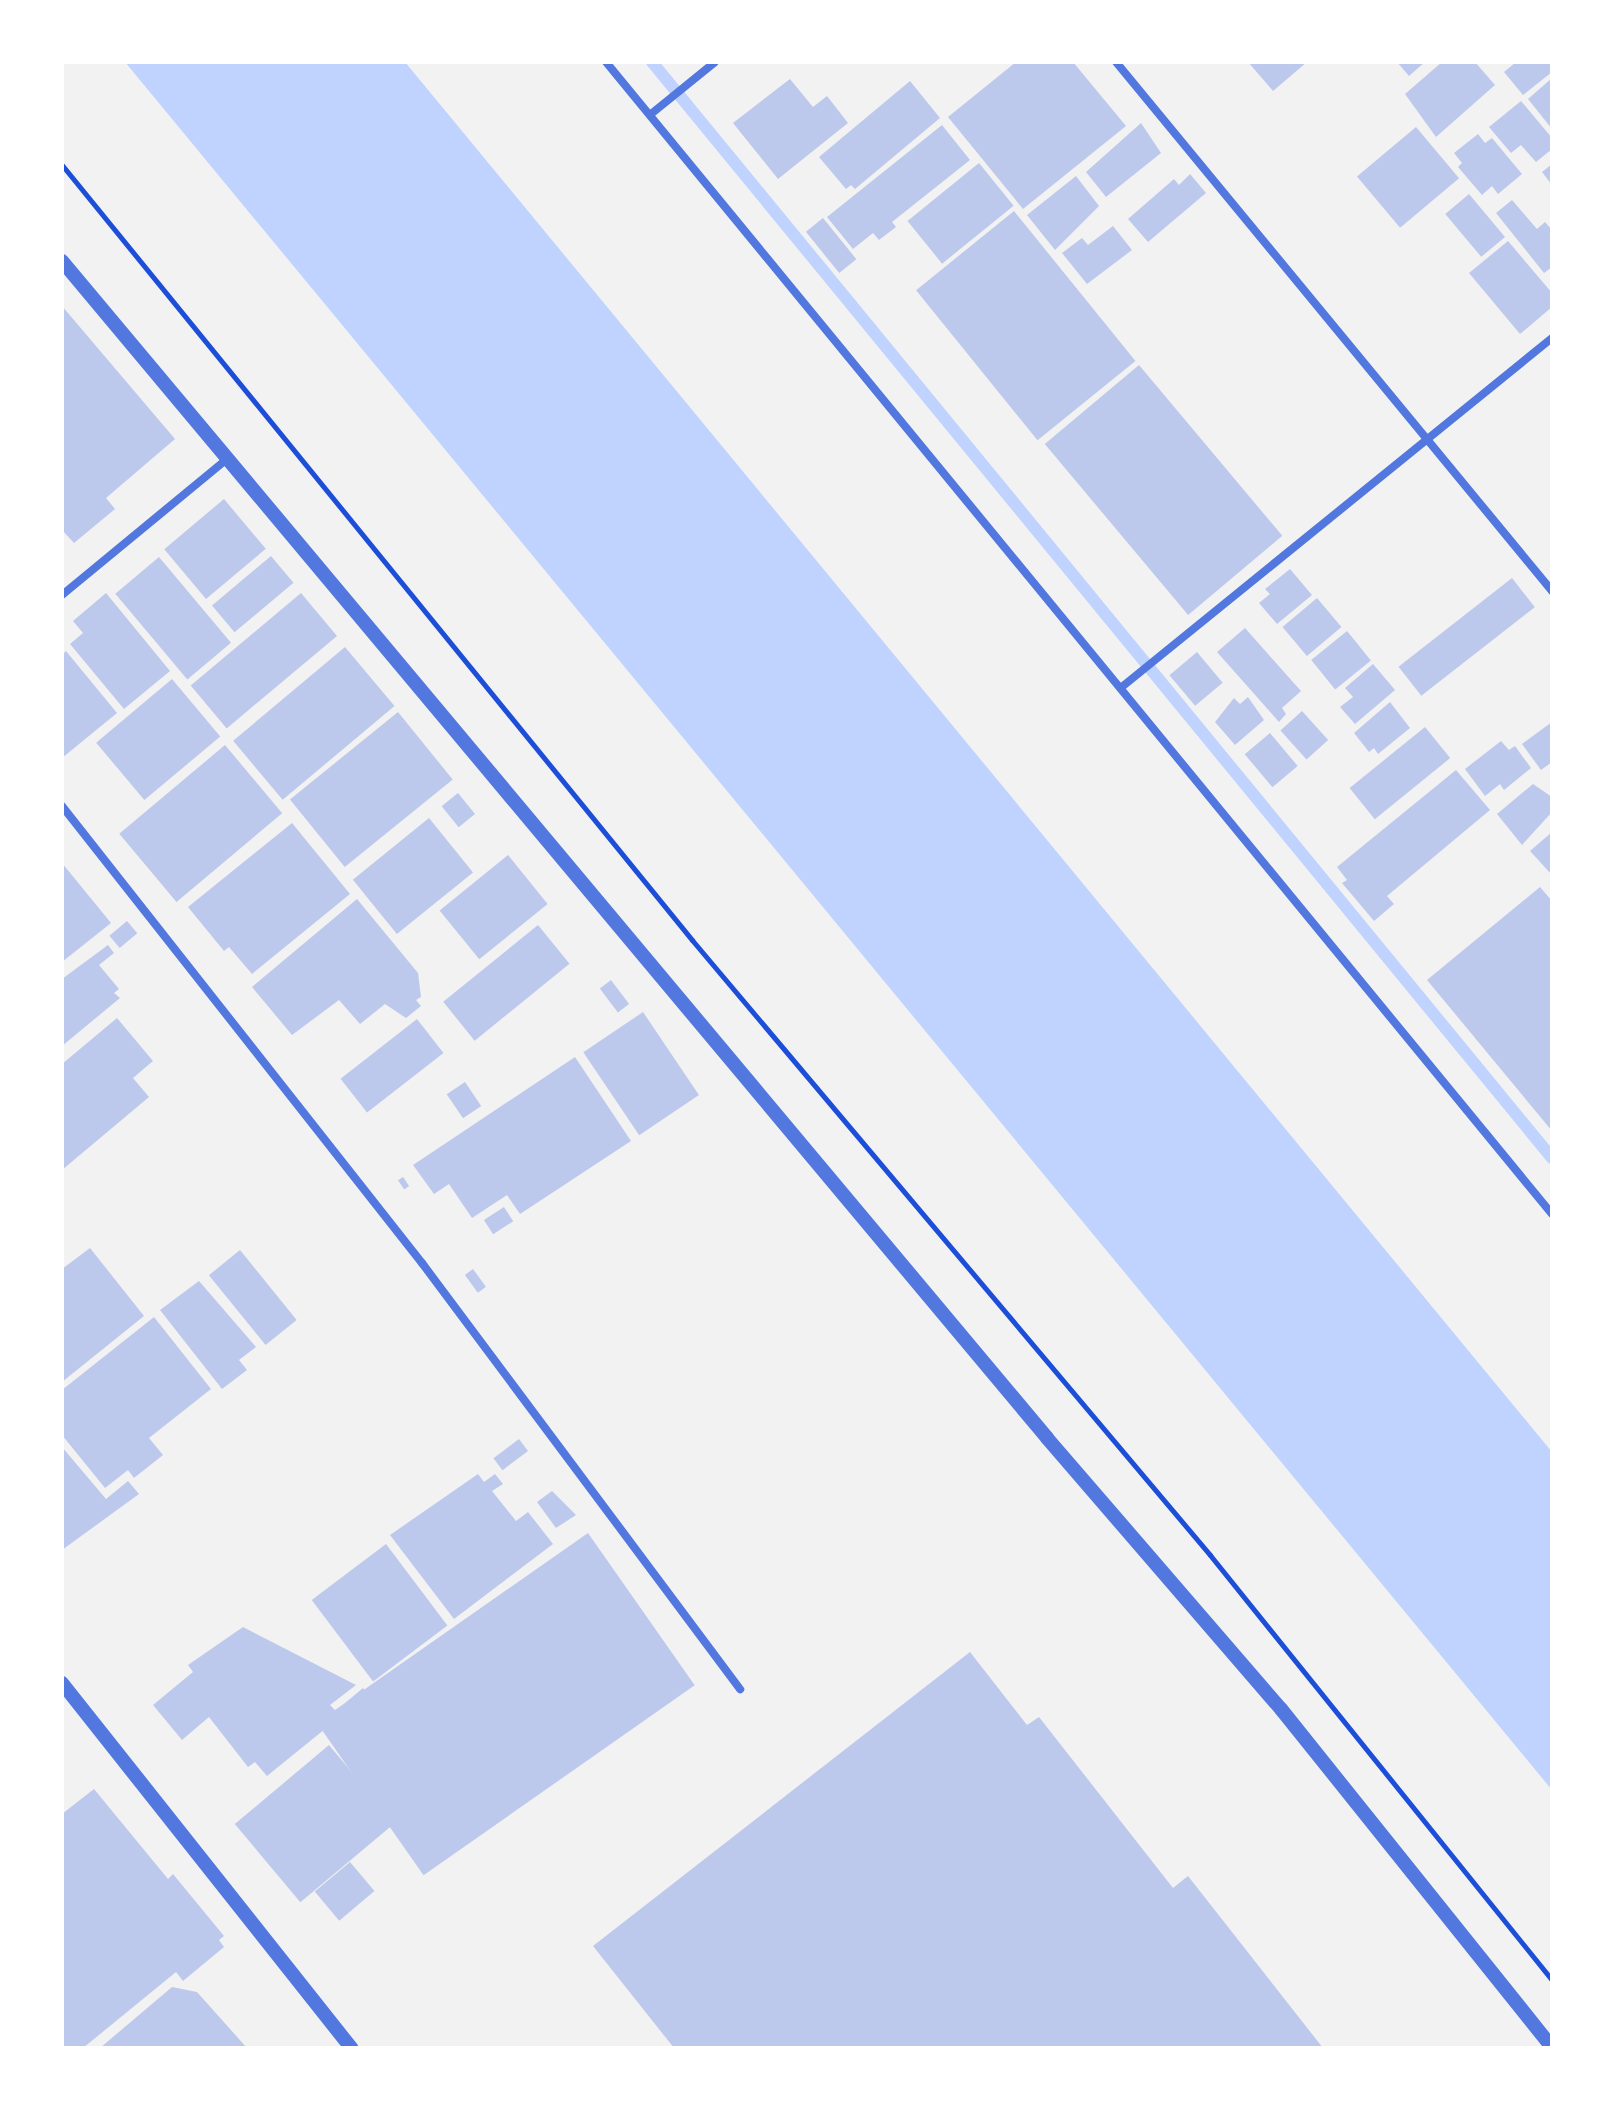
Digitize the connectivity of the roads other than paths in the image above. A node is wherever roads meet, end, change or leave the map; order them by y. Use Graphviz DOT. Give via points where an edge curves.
graph roads {
  1 [pos="606,62"];
  2 [pos="715,62"];
  3 [pos="1116,62"];
  4 [pos="651,114"];
  5 [pos="62,261"];
  6 [pos="1552,338"];
  7 [pos="1428,439"];
  8 [pos="229,457"];
  9 [pos="1552,591"];
  10 [pos="62,595"];
  11 [pos="1123,686"];
  12 [pos="62,806"];
  13 [pos="1552,1214"];
  14 [pos="62,1683"];
  15 [pos="740,1689"];
  16 [pos="1552,2047"];
  17 [pos="351,2048"];
  1 -- 4 [label="street"];
  2 -- 4 [label="street"];
  3 -- 7 [label="street"];
  4 -- 11 [label="street"];
  5 -- 8 [label="street"];
  6 -- 7 [label="street"];
  7 -- 9 [label="street"];
  7 -- 11 [label="street"];
  8 -- 10 [label="street"];
  8 -- 16 [label="street" via="731,1062 1281,1709"];
  11 -- 13 [label="street"];
  12 -- 15 [label="street" via="422,1263"];
  14 -- 17 [label="street"];
}
